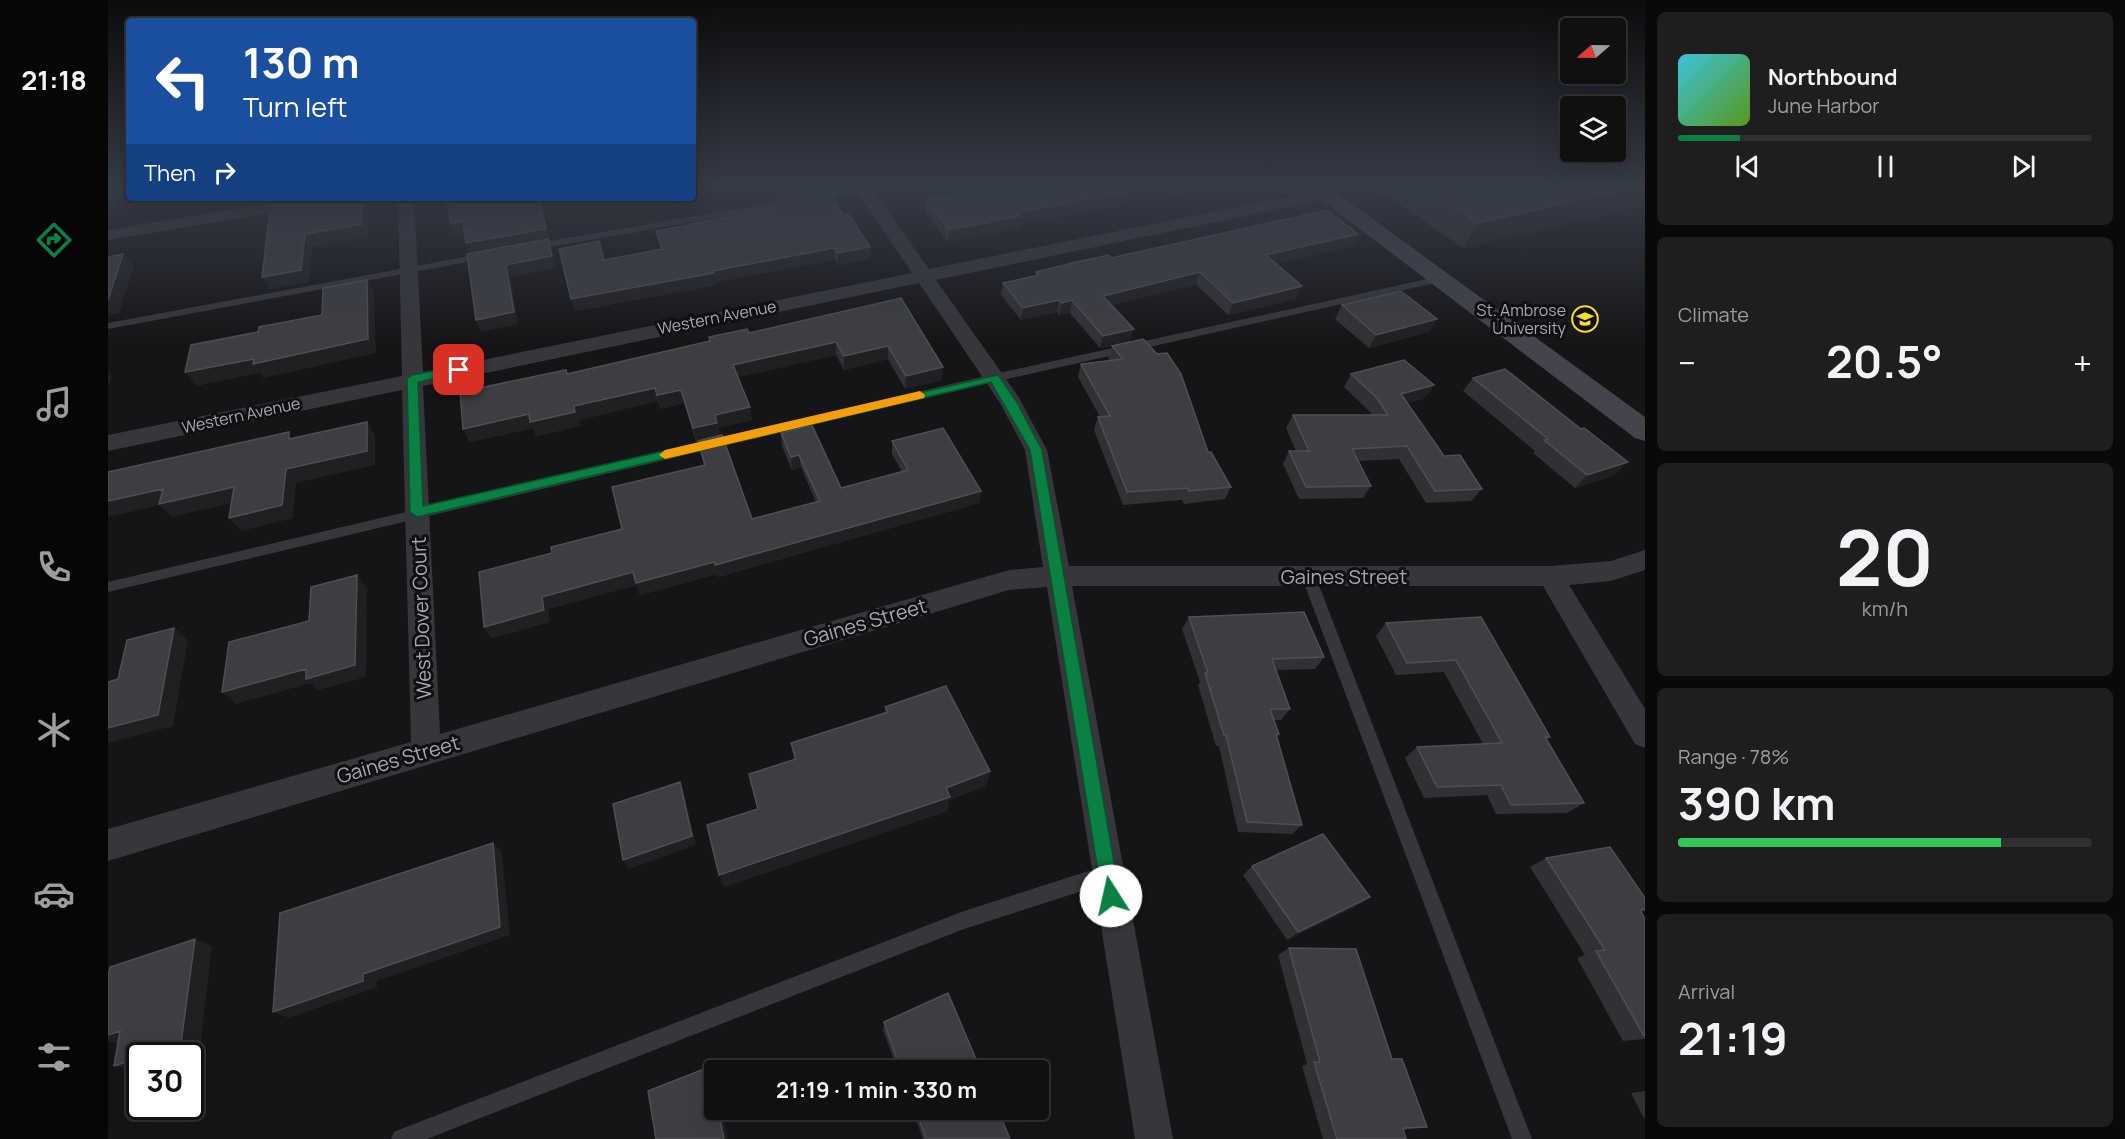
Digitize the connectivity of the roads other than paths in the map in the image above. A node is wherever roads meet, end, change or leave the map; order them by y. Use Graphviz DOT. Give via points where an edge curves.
graph roads {
  1 [pos="408,238"];
  2 [pos="585,238"];
  3 [pos="902,238"];
  4 [pos="1093,238"];
  5 [pos="1386,238"];
  6 [pos="525,249"];
  7 [pos="502,253"];
  8 [pos="409,269"];
  9 [pos="924,275"];
  10 [pos="1441,279"];
  11 [pos="108,326"];
  12 [pos="994,378"];
  13 [pos="412,379"];
  14 [pos="1645,431"];
  15 [pos="108,443"];
  16 [pos="417,512"];
  17 [pos="1645,560"];
  18 [pos="1308,575"];
  19 [pos="1057,576"];
  20 [pos="1550,576"];
  21 [pos="108,587"];
  22 [pos="1645,735"];
  23 [pos="426,751"];
  24 [pos="108,845"];
  25 [pos="1107,874"];
  26 [pos="401,1139"];
  27 [pos="1154,1139"];
  28 [pos="1522,1139"];
  1 -- 8 [label="street, West Dover Court"];
  2 -- 6 [label="lane"];
  3 -- 9 [label="street"];
  4 -- 9 [label="street, Western Avenue"];
  5 -- 10 [label="street"];
  7 -- 8 [label="lane"];
  8 -- 11 [label="lane"];
  8 -- 13 [label="street, West Dover Court"];
  9 -- 12 [label="street"];
  9 -- 13 [label="street, Western Avenue"];
  10 -- 12 [label="lane"];
  10 -- 14 [label="street"];
  12 -- 16 [label="lane"];
  12 -- 19 [label="street" via="1036,450"];
  13 -- 15 [label="street, Western Avenue"];
  13 -- 16 [label="street, West Dover Court"];
  16 -- 21 [label="lane"];
  16 -- 23 [label="street, West Dover Court"];
  17 -- 20 [label="street, Gaines Street" via="1611,571"];
  18 -- 19 [label="street, Gaines Street"];
  18 -- 20 [label="street, Gaines Street"];
  18 -- 28 [label="lane"];
  19 -- 23 [label="street, Gaines Street" via="1009,580"];
  19 -- 25 [label="street"];
  20 -- 22 [label="street"];
  23 -- 24 [label="street, Gaines Street"];
  25 -- 26 [label="lane" via="964,920"];
  25 -- 27 [label="street"];
}
